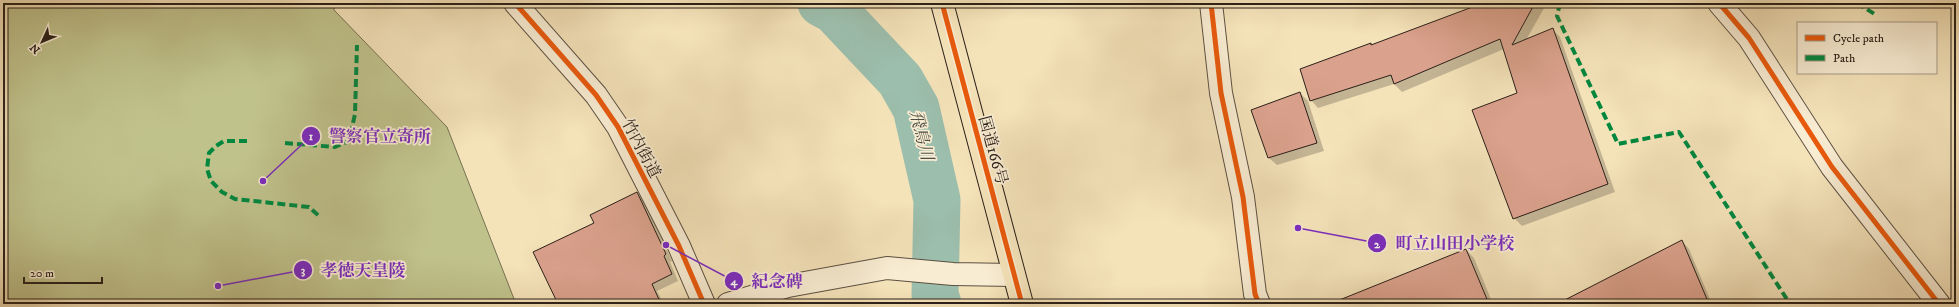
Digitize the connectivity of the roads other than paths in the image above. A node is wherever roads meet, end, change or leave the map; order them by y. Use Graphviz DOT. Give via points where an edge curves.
graph roads {
  1 [pos="515,3"];
  2 [pos="942,3"];
  3 [pos="1211,3"];
  4 [pos="1719,3"];
  5 [pos="1013,275"];
  6 [pos="704,304"];
  7 [pos="728,304"];
  8 [pos="1022,304"];
  9 [pos="1259,304"];
  10 [pos="1940,304"];
  1 -- 6 [label="street, 竹内街道" via="596,95 618,127 679,246"];
  2 -- 5 [label="highway, 国道166号"];
  3 -- 9 [label="street" via="1221,93 1243,197 1255,294"];
  4 -- 10 [label="street" via="1749,38 1832,167"];
  5 -- 7 [label="street" via="953,274 887,268 788,286"];
  5 -- 8 [label="highway, 国道166号"];
}
